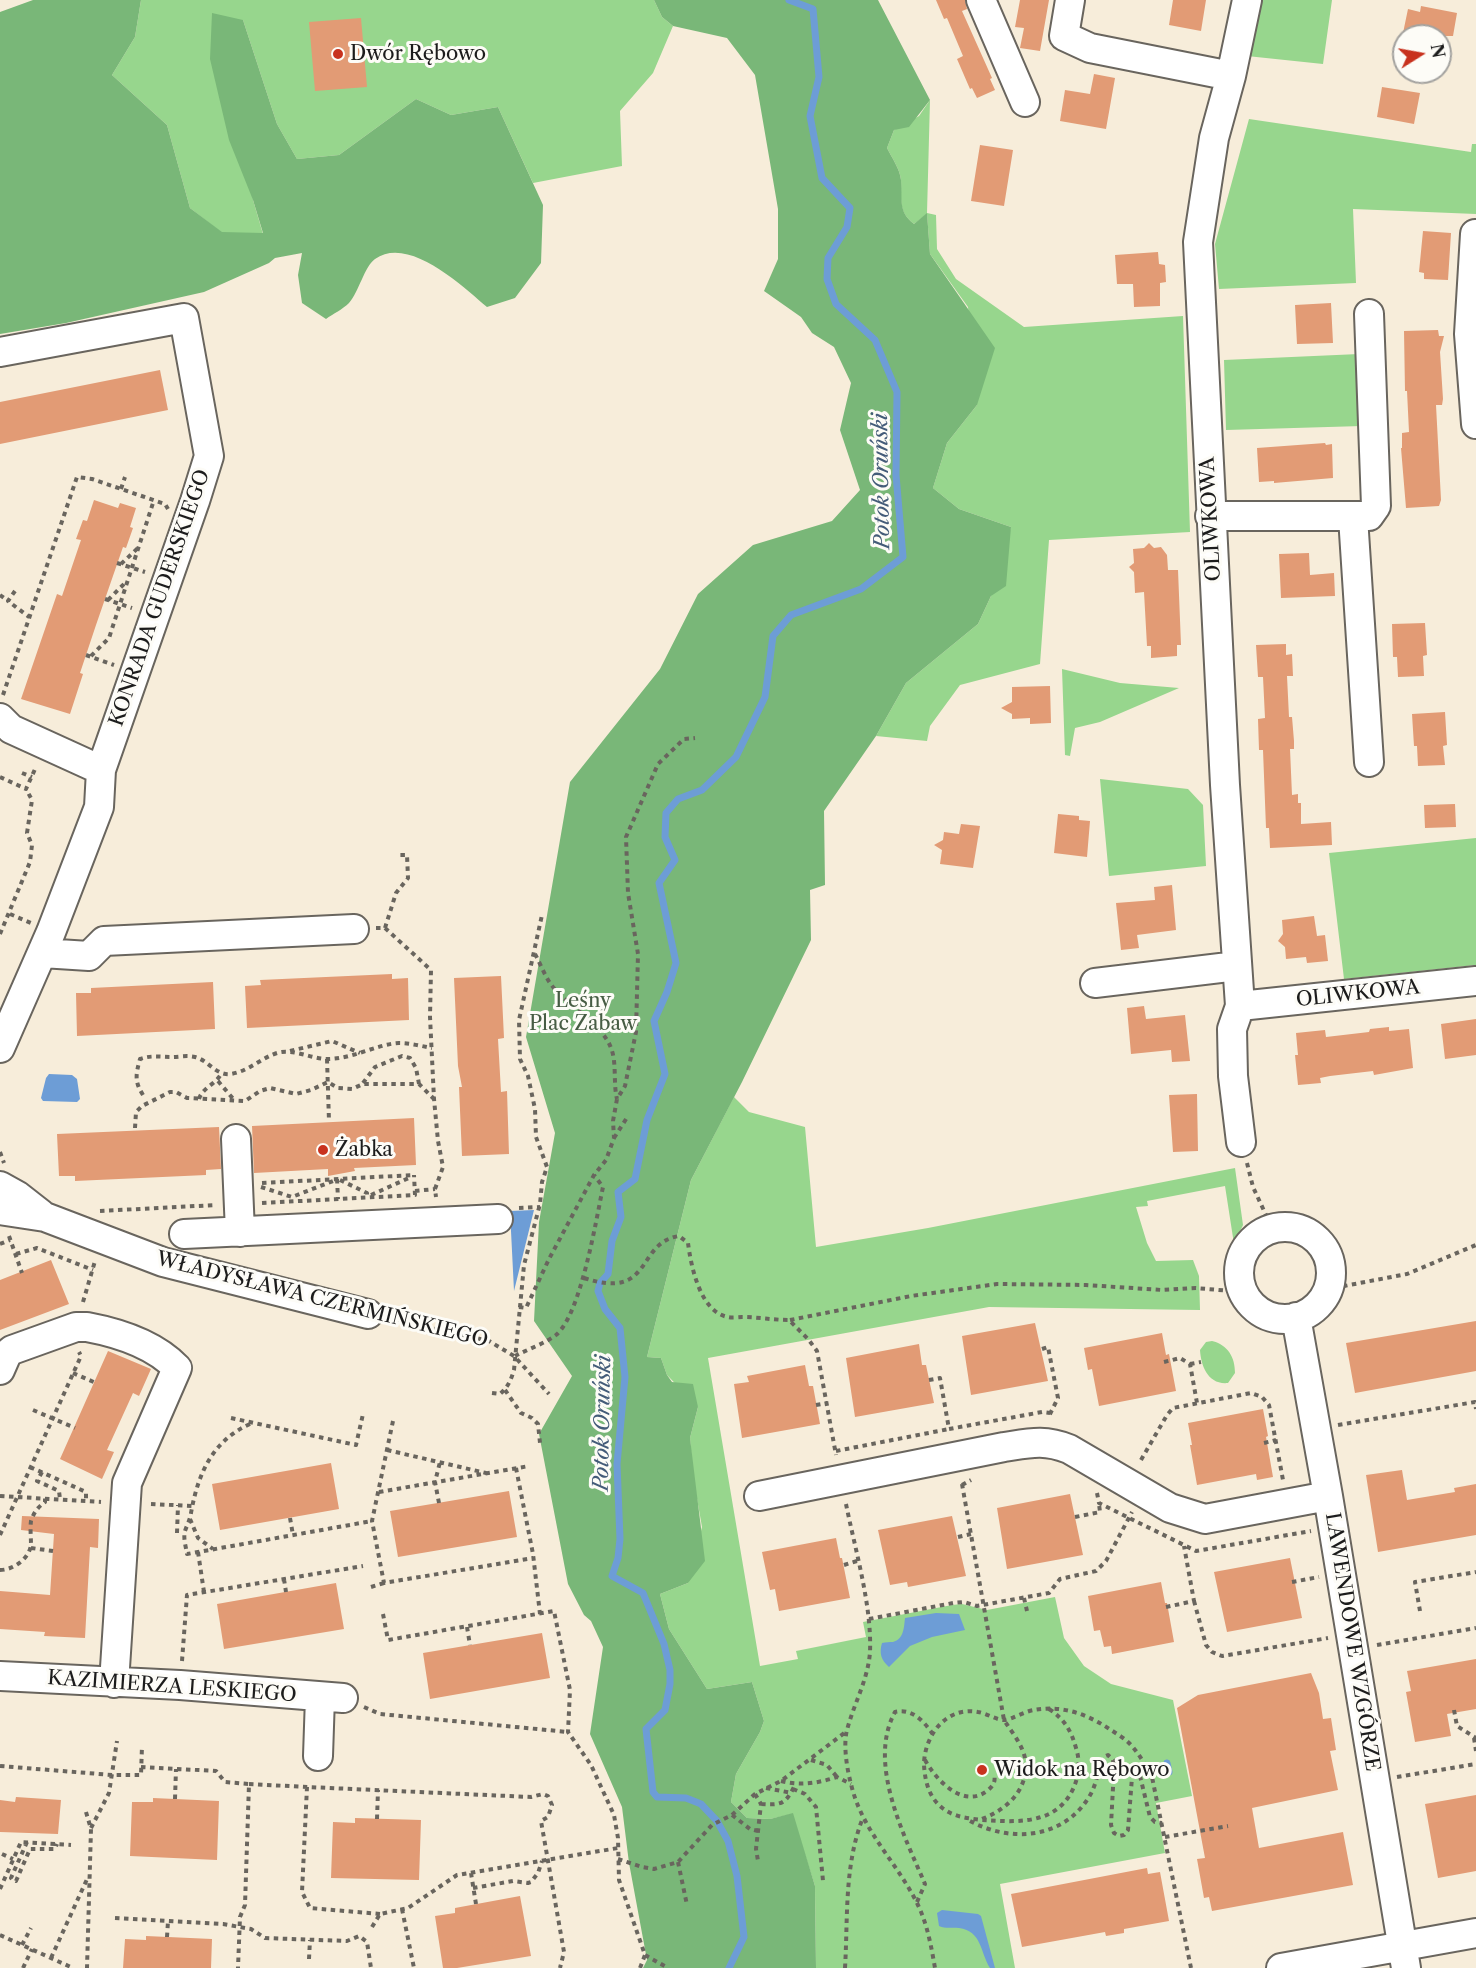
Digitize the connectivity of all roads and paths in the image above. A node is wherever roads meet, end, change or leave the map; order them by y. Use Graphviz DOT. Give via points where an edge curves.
graph roads {
  1 [pos="981,0"];
  2 [pos="1070,0"];
  3 [pos="1247,0"];
  4 [pos="1231,76"];
  5 [pos="1025,102"];
  6 [pos="1475,234"];
  7 [pos="1369,315"];
  8 [pos="0,352"];
  9 [pos="1476,424"];
  10 [pos="125,477"];
  11 [pos="121,489"];
  12 [pos="1210,516"];
  13 [pos="1353,517"];
  14 [pos="139,547"];
  15 [pos="132,568"];
  16 [pos="145,572"];
  17 [pos="128,580"];
  18 [pos="15,591"];
  19 [pos="0,595"];
  20 [pos="8,601"];
  21 [pos="120,604"];
  22 [pos="133,608"];
  23 [pos="29,617"];
  24 [pos="113,664"];
  25 [pos="7,683"];
  26 [pos="0,718"];
  27 [pos="696,738"];
  28 [pos="1369,762"];
  29 [pos="101,770"];
  30 [pos="22,773"];
  31 [pos="0,777"];
  32 [pos="26,789"];
  33 [pos="399,855"];
  34 [pos="542,915"];
  35 [pos="354,929"];
  36 [pos="0,934"];
  37 [pos="42,953"];
  38 [pos="535,953"];
  39 [pos="1237,966"];
  40 [pos="1476,981"];
  41 [pos="1095,983"];
  42 [pos="1240,1006"];
  43 [pos="0,1048"];
  44 [pos="432,1048"];
  45 [pos="289,1052"];
  46 [pos="360,1053"];
  47 [pos="327,1059"];
  48 [pos="221,1074"];
  49 [pos="218,1081"];
  50 [pos="328,1082"];
  51 [pos="363,1084"];
  52 [pos="419,1084"];
  53 [pos="143,1095"];
  54 [pos="199,1099"];
  55 [pos="434,1099"];
  56 [pos="617,1099"];
  57 [pos="235,1101"];
  58 [pos="628,1116"];
  59 [pos="329,1121"];
  60 [pos="135,1128"];
  61 [pos="614,1138"];
  62 [pos="236,1139"];
  63 [pos="1242,1142"];
  64 [pos="414,1175"];
  65 [pos="594,1175"];
  66 [pos="337,1179"];
  67 [pos="0,1186"];
  68 [pos="435,1190"];
  69 [pos="415,1191"];
  70 [pos="367,1197"];
  71 [pos="292,1199"];
  72 [pos="253,1203"];
  73 [pos="358,1204"];
  74 [pos="0,1210"];
  75 [pos="45,1217"];
  76 [pos="498,1219"];
  77 [pos="437,1222"];
  78 [pos="1272,1228"];
  79 [pos="240,1232"];
  80 [pos="10,1240"];
  81 [pos="0,1244"];
  82 [pos="1476,1245"];
  83 [pos="93,1270"];
  84 [pos="196,1270"];
  85 [pos="22,1273"];
  86 [pos="584,1278"];
  87 [pos="1336,1288"];
  88 [pos="1243,1292"];
  89 [pos="519,1307"];
  90 [pos="368,1314"];
  91 [pos="789,1320"];
  92 [pos="1307,1320"];
  93 [pos="77,1348"];
  94 [pos="1042,1349"];
  95 [pos="514,1356"];
  96 [pos="1164,1362"];
  97 [pos="1201,1362"];
  98 [pos="1190,1364"];
  99 [pos="0,1370"];
  100 [pos="73,1373"];
  101 [pos="929,1380"];
  102 [pos="96,1383"];
  103 [pos="505,1390"];
  104 [pos="492,1393"];
  105 [pos="549,1394"];
  106 [pos="827,1403"];
  107 [pos="1197,1403"];
  108 [pos="816,1405"];
  109 [pos="1476,1409"];
  110 [pos="33,1410"];
  111 [pos="1050,1413"];
  112 [pos="363,1414"];
  113 [pos="52,1418"];
  114 [pos="231,1418"];
  115 [pos="393,1421"];
  116 [pos="1047,1422"];
  117 [pos="250,1424"];
  118 [pos="1332,1427"];
  119 [pos="75,1428"];
  120 [pos="949,1429"];
  121 [pos="1276,1440"];
  122 [pos="540,1443"];
  123 [pos="1264,1443"];
  124 [pos="387,1450"];
  125 [pos="836,1451"];
  126 [pos="1132,1455"];
  127 [pos="1141,1460"];
  128 [pos="440,1462"];
  129 [pos="965,1465"];
  130 [pos="529,1466"];
  131 [pos="30,1467"];
  132 [pos="516,1468"];
  133 [pos="42,1472"];
  134 [pos="488,1473"];
  135 [pos="1140,1479"];
  136 [pos="841,1480"];
  137 [pos="435,1482"];
  138 [pos="1283,1482"];
  139 [pos="962,1485"];
  140 [pos="379,1491"];
  141 [pos="1097,1492"];
  142 [pos="0,1496"];
  143 [pos="16,1496"];
  144 [pos="759,1496"];
  145 [pos="1328,1496"];
  146 [pos="45,1498"];
  147 [pos="60,1499"];
  148 [pos="439,1503"];
  149 [pos="1099,1503"];
  150 [pos="178,1505"];
  151 [pos="1075,1517"];
  152 [pos="290,1518"];
  153 [pos="190,1519"];
  154 [pos="1128,1519"];
  155 [pos="372,1521"];
  156 [pos="177,1533"];
  157 [pos="971,1534"];
  158 [pos="0,1535"];
  159 [pos="293,1535"];
  160 [pos="958,1537"];
  161 [pos="1184,1546"];
  162 [pos="30,1548"];
  163 [pos="214,1549"];
  164 [pos="53,1551"];
  165 [pos="198,1552"];
  166 [pos="533,1558"];
  167 [pos="857,1561"];
  168 [pos="844,1564"];
  169 [pos="363,1566"];
  170 [pos="0,1570"];
  171 [pos="1476,1572"];
  172 [pos="1323,1576"];
  173 [pos="284,1579"];
  174 [pos="1292,1582"];
  175 [pos="384,1583"];
  176 [pos="371,1587"];
  177 [pos="204,1592"];
  178 [pos="286,1592"];
  179 [pos="1024,1598"];
  180 [pos="1194,1601"];
  181 [pos="984,1605"];
  182 [pos="1166,1607"];
  183 [pos="1027,1611"];
  184 [pos="1420,1611"];
  185 [pos="383,1614"];
  186 [pos="540,1614"];
  187 [pos="869,1619"];
  188 [pos="467,1627"];
  189 [pos="1476,1628"];
  190 [pos="1333,1637"];
  191 [pos="470,1645"];
  192 [pos="1371,1646"];
  193 [pos="0,1676"];
  194 [pos="114,1683"];
  195 [pos="180,1685"];
  196 [pos="332,1698"];
  197 [pos="1048,1709"];
  198 [pos="1454,1710"];
  199 [pos="1004,1720"];
  200 [pos="847,1731"];
  201 [pos="568,1732"];
  202 [pos="932,1733"];
  203 [pos="1475,1738"];
  204 [pos="117,1741"];
  205 [pos="142,1746"];
  206 [pos="1476,1750"];
  207 [pos="318,1756"];
  208 [pos="810,1760"];
  209 [pos="924,1760"];
  210 [pos="1476,1764"];
  211 [pos="0,1766"];
  212 [pos="141,1767"];
  213 [pos="176,1769"];
  214 [pos="994,1774"];
  215 [pos="112,1775"];
  216 [pos="837,1777"];
  217 [pos="1394,1778"];
  218 [pos="781,1781"];
  219 [pos="249,1784"];
  220 [pos="851,1784"];
  221 [pos="307,1787"];
  222 [pos="766,1788"];
  223 [pos="794,1788"];
  224 [pos="378,1790"];
  225 [pos="755,1794"];
  226 [pos="175,1799"];
  227 [pos="761,1804"];
  228 [pos="86,1812"];
  229 [pos="732,1815"];
  230 [pos="377,1819"];
  231 [pos="863,1819"];
  232 [pos="968,1819"];
  233 [pos="981,1820"];
  234 [pos="1162,1823"];
  235 [pos="1227,1826"];
  236 [pos="91,1829"];
  237 [pos="758,1831"];
  238 [pos="1165,1837"];
  239 [pos="27,1842"];
  240 [pos="57,1844"];
  241 [pos="71,1845"];
  242 [pos="618,1848"];
  243 [pos="2,1854"];
  244 [pos="618,1858"];
  245 [pos="13,1859"];
  246 [pos="545,1861"];
  247 [pos="758,1861"];
  248 [pos="678,1862"];
  249 [pos="471,1873"];
  250 [pos="89,1874"];
  251 [pos="824,1881"];
  252 [pos="473,1888"];
  253 [pos="0,1889"];
  254 [pos="916,1902"];
  255 [pos="476,1905"];
  256 [pos="687,1905"];
  257 [pos="402,1909"];
  258 [pos="380,1914"];
  259 [pos="115,1918"];
  260 [pos="168,1921"];
  261 [pos="240,1927"];
  262 [pos="372,1927"];
  263 [pos="31,1928"];
  264 [pos="1476,1933"];
  265 [pos="0,1935"];
  266 [pos="167,1937"];
  267 [pos="310,1940"];
  268 [pos="22,1945"];
  269 [pos="32,1949"];
  270 [pos="645,1955"];
  271 [pos="1404,1957"];
  272 [pos="51,1958"];
  273 [pos="309,1959"];
  274 [pos="23,1968"];
  275 [pos="73,1968"];
  276 [pos="87,1968"];
  277 [pos="238,1968"];
  278 [pos="371,1968"];
  279 [pos="414,1968"];
  280 [pos="560,1968"];
  281 [pos="640,1968"];
  282 [pos="668,1968"];
  283 [pos="845,1968"];
  284 [pos="935,1968"];
  285 [pos="1191,1968"];
  286 [pos="1281,1968"];
  1 -- 5 [label="street"];
  2 -- 4 [label="street" via="1064,36 1090,48"];
  3 -- 4 [label="street, OLIWKOWA"];
  4 -- 12 [label="street, OLIWKOWA" via="1214,138 1198,242"];
  6 -- 9 [label="street" via="1469,334"];
  7 -- 13 [label="street" via="1376,506 1369,516"];
  8 -- 29 [label="street, KONRADA GUDERSKIEGO" via="184,318 209,456"];
  10 -- 11 [label="path"];
  11 -- 14 [label="path" via="154,500"];
  11 -- 23 [label="path" via="77,477"];
  12 -- 13 [label="street"];
  12 -- 39 [label="street, OLIWKOWA"];
  13 -- 28 [label="street"];
  14 -- 15 [label="path"];
  14 -- 15 [label="path" via="119,563"];
  15 -- 16 [label="path"];
  15 -- 17 [label="path"];
  17 -- 21 [label="path"];
  17 -- 21 [label="path" via="106,599"];
  18 -- 20 [label="path"];
  19 -- 20 [label="path"];
  20 -- 23 [label="path"];
  21 -- 22 [label="path"];
  21 -- 24 [label="path" via="109,638 88,656"];
  23 -- 25 [label="path"];
  26 -- 29 [label="street" via="11,729"];
  27 -- 56 [label="path" via="684,739 658,764 626,837 628,893 638,954 636,1032 625,1086"];
  29 -- 37 [label="street, KONRADA GUDERSKIEGO" via="99,807"];
  30 -- 32 [label="path" via="32,777"];
  31 -- 32 [label="path"];
  32 -- 36 [label="path" via="32,800 27,833 32,846 30,862"];
  33 -- 44 [label="path" via="407,855 408,878 396,893 385,927 431,970"];
  34 -- 38 [label="path"];
  35 -- 37 [label="street" via="104,941 88,956"];
  37 -- 43 [label="street, KONRADA GUDERSKIEGO"];
  38 -- 56 [label="path" via="550,984 607,1040 612,1049"];
  38 -- 89 [label="path" via="519,1020 520,1059 528,1076 536,1137 547,1167 524,1265"];
  39 -- 41 [label="street"];
  39 -- 42 [label="street, OLIWKOWA"];
  40 -- 42 [label="street, OLIWKOWA"];
  42 -- 63 [label="street, OLIWKOWA" via="1232,1029 1233,1076"];
  44 -- 46 [label="path" via="399,1043"];
  44 -- 55 [label="path"];
  45 -- 46 [label="path" via="332,1041"];
  45 -- 47 [label="path"];
  45 -- 48 [label="path" via="277,1053 253,1067"];
  46 -- 47 [label="path"];
  47 -- 50 [label="path"];
  48 -- 49 [label="path"];
  48 -- 53 [label="path" via="192,1056 148,1056 140,1059 135,1076"];
  49 -- 54 [label="path"];
  49 -- 57 [label="path"];
  50 -- 51 [label="path" via="352,1089"];
  50 -- 57 [label="path" via="296,1094 270,1088 245,1101"];
  50 -- 59 [label="path"];
  51 -- 52 [label="path"];
  51 -- 52 [label="path" via="375,1067 402,1056 410,1058"];
  52 -- 55 [label="path"];
  54 -- 57 [label="path"];
  54 -- 60 [label="path" via="170,1092 136,1112"];
  55 -- 68 [label="path" via="443,1167"];
  56 -- 61 [label="path"];
  58 -- 61 [label="path"];
  61 -- 65 [label="path" via="606,1160"];
  62 -- 79 [label="street"];
  63 -- 78 [label="path" via="1253,1187"];
  64 -- 66 [label="path"];
  64 -- 69 [label="path"];
  64 -- 70 [label="path"];
  65 -- 86 [label="path" via="603,1187"];
  65 -- 89 [label="path" via="526,1308"];
  66 -- 70 [label="path" via="367,1193"];
  66 -- 71 [label="path"];
  66 -- 71 [label="path" via="252,1184"];
  67 -- 75 [label="street, WŁADYSŁAWA CZERMIŃSKIEGO"];
  68 -- 69 [label="path"];
  68 -- 77 [label="path"];
  69 -- 70 [label="path" via="415,1195"];
  70 -- 71 [label="path"];
  70 -- 73 [label="path"];
  71 -- 72 [label="path"];
  74 -- 75 [label="street, WŁADYSŁAWA CZERMIŃSKIEGO"];
  75 -- 84 [label="street, WŁADYSŁAWA CZERMIŃSKIEGO" via="163,1262"];
  76 -- 77 [label="street"];
  77 -- 79 [label="street"];
  78 -- 87 [label="street" via="1300,1229 1313,1237 1329,1261"];
  78 -- 88 [label="street" via="1247,1246 1240,1261"];
  79 -- 84 [label="street" via="196,1234"];
  80 -- 81 [label="path"];
  82 -- 87 [label="path" via="1407,1274"];
  83 -- 85 [label="path" via="37,1248 16,1254"];
  84 -- 90 [label="street, WŁADYSŁAWA CZERMIŃSKIEGO"];
  86 -- 91 [label="path" via="613,1285 635,1277 657,1248 679,1236 688,1243 697,1287 710,1306 727,1317"];
  86 -- 95 [label="path" via="571,1313 557,1334"];
  87 -- 92 [label="path" via="1321,1312"];
  87 -- 92 [label="street" via="1309,1311"];
  88 -- 91 [label="path" via="997,1284"];
  88 -- 92 [label="street" via="1265,1314"];
  89 -- 95 [label="path"];
  90 -- 95 [label="path, WŁADYSŁAWA CZERMIŃSKIEGO" via="489,1341"];
  91 -- 106 [label="path" via="817,1351"];
  92 -- 145 [label="street, LAWENDOWE WZGÓRZE"];
  93 -- 100 [label="path" via="81,1356"];
  94 -- 111 [label="path" via="1048,1347 1058,1398"];
  95 -- 103 [label="path" via="511,1382"];
  95 -- 105 [label="path, WŁADYSŁAWA CZERMIŃSKIEGO"];
  96 -- 98 [label="path" via="1180,1358"];
  97 -- 98 [label="path"];
  98 -- 107 [label="path"];
  99 -- 194 [label="street" via="12,1350 87,1327 152,1347 177,1368 127,1483"];
  100 -- 102 [label="path"];
  100 -- 113 [label="path"];
  101 -- 120 [label="path" via="940,1378"];
  103 -- 104 [label="path"];
  103 -- 122 [label="path" via="521,1413 538,1424"];
  106 -- 108 [label="path"];
  106 -- 125 [label="path"];
  107 -- 121 [label="path" via="1251,1394 1262,1397 1269,1405"];
  107 -- 127 [label="path" via="1173,1408"];
  109 -- 118 [label="path" via="1475,1402"];
  110 -- 113 [label="path"];
  111 -- 116 [label="path"];
  111 -- 120 [label="path"];
  112 -- 117 [label="path" via="356,1445"];
  113 -- 119 [label="path"];
  113 -- 131 [label="path"];
  114 -- 117 [label="path"];
  115 -- 124 [label="path"];
  117 -- 153 [label="path" via="238,1429 216,1449 196,1485"];
  120 -- 125 [label="path"];
  121 -- 123 [label="path"];
  121 -- 138 [label="path"];
  124 -- 128 [label="path"];
  124 -- 140 [label="path"];
  125 -- 136 [label="path"];
  126 -- 127 [label="path"];
  127 -- 135 [label="path"];
  128 -- 134 [label="path"];
  128 -- 137 [label="path"];
  129 -- 135 [label="street" via="1033,1442 1054,1443"];
  129 -- 136 [label="street"];
  129 -- 139 [label="path"];
  129 -- 139 [label="path" via="971,1480"];
  130 -- 132 [label="path"];
  131 -- 133 [label="path"];
  131 -- 143 [label="path"];
  132 -- 134 [label="path"];
  132 -- 166 [label="path"];
  133 -- 147 [label="path" via="38,1481 59,1491"];
  133 -- 147 [label="path" via="86,1492 85,1501"];
  134 -- 137 [label="path"];
  135 -- 145 [label="street" via="1170,1508 1205,1519"];
  135 -- 154 [label="path"];
  136 -- 144 [label="street"];
  136 -- 167 [label="path"];
  137 -- 140 [label="path"];
  137 -- 148 [label="path"];
  139 -- 157 [label="path"];
  140 -- 155 [label="path"];
  141 -- 149 [label="path"];
  142 -- 143 [label="path"];
  143 -- 146 [label="path"];
  143 -- 158 [label="path"];
  145 -- 271 [label="street, LAWENDOWE WZGÓRZE"];
  146 -- 147 [label="path"];
  146 -- 162 [label="path" via="31,1522"];
  149 -- 151 [label="path" via="1100,1512"];
  149 -- 154 [label="path"];
  150 -- 156 [label="path"];
  152 -- 159 [label="path"];
  153 -- 163 [label="path" via="198,1538"];
  153 -- 165 [label="path" via="184,1533 187,1554"];
  154 -- 179 [label="path" via="1106,1561 1096,1571 1060,1579 1049,1593"];
  155 -- 159 [label="path"];
  155 -- 175 [label="path"];
  157 -- 160 [label="path"];
  157 -- 181 [label="path"];
  159 -- 163 [label="path"];
  161 -- 180 [label="path"];
  162 -- 164 [label="path"];
  162 -- 170 [label="path" via="15,1566"];
  163 -- 165 [label="path"];
  165 -- 177 [label="path"];
  166 -- 175 [label="path"];
  166 -- 186 [label="path"];
  167 -- 168 [label="path"];
  167 -- 187 [label="path"];
  169 -- 173 [label="path"];
  171 -- 184 [label="path" via="1415,1582"];
  172 -- 174 [label="path"];
  173 -- 177 [label="path"];
  173 -- 178 [label="path"];
  175 -- 176 [label="path"];
  177 -- 195 [label="path" via="187,1595"];
  179 -- 181 [label="path"];
  179 -- 183 [label="path"];
  180 -- 182 [label="path"];
  180 -- 190 [label="path" via="1206,1645 1222,1656"];
  181 -- 187 [label="path" via="953,1603"];
  181 -- 199 [label="path"];
  185 -- 188 [label="path" via="388,1640"];
  186 -- 188 [label="path"];
  186 -- 201 [label="path" via="555,1611 570,1690"];
  187 -- 200 [label="path" via="866,1677"];
  188 -- 191 [label="path"];
  189 -- 192 [label="path"];
  193 -- 194 [label="street, KAZIMIERZA LESKIEGO"];
  194 -- 195 [label="street, KAZIMIERZA LESKIEGO"];
  195 -- 196 [label="street, KAZIMIERZA LESKIEGO"];
  196 -- 201 [label="path" via="380,1714"];
  196 -- 207 [label="street"];
  197 -- 199 [label="path"];
  197 -- 233 [label="path" via="1062,1717 1072,1733 1079,1774 1074,1788 1053,1812 1041,1817"];
  197 -- 234 [label="path" via="1078,1712 1127,1741 1152,1777"];
  198 -- 203 [label="path" via="1457,1726"];
  199 -- 202 [label="path" via="961,1711"];
  199 -- 233 [label="path" via="1024,1758 1021,1788 1012,1802"];
  200 -- 208 [label="path"];
  200 -- 220 [label="path"];
  201 -- 242 [label="path" via="600,1781 614,1815"];
  202 -- 209 [label="path"];
  202 -- 254 [label="path" via="910,1712 895,1712 888,1724 884,1751 900,1828 925,1884"];
  203 -- 206 [label="path"];
  204 -- 215 [label="path"];
  205 -- 212 [label="path"];
  208 -- 216 [label="path" via="828,1765"];
  208 -- 218 [label="path"];
  209 -- 214 [label="path" via="943,1784 968,1796 986,1792 993,1785"];
  209 -- 232 [label="path" via="931,1795 940,1806"];
  210 -- 217 [label="path"];
  211 -- 215 [label="path"];
  212 -- 213 [label="path"];
  212 -- 215 [label="path" via="141,1775"];
  213 -- 219 [label="path" via="216,1771 225,1782"];
  213 -- 226 [label="path"];
  215 -- 236 [label="path" via="109,1793"];
  216 -- 220 [label="path"];
  216 -- 223 [label="path"];
  218 -- 222 [label="path"];
  218 -- 223 [label="path"];
  219 -- 221 [label="path"];
  219 -- 261 [label="path" via="245,1905"];
  220 -- 231 [label="path"];
  221 -- 224 [label="path"];
  221 -- 258 [label="path" via="302,1892 310,1908"];
  222 -- 223 [label="path"];
  222 -- 225 [label="path"];
  223 -- 227 [label="path" via="779,1805"];
  223 -- 251 [label="path" via="816,1807"];
  224 -- 230 [label="path"];
  224 -- 246 [label="path" via="548,1796 552,1805 549,1817 541,1821"];
  225 -- 227 [label="path"];
  225 -- 229 [label="path"];
  227 -- 237 [label="path"];
  228 -- 236 [label="path"];
  229 -- 237 [label="path"];
  229 -- 248 [label="path" via="712,1825"];
  231 -- 254 [label="path"];
  231 -- 283 [label="path" via="852,1857 846,1901"];
  232 -- 233 [label="path"];
  232 -- 234 [label="path" via="982,1827 1015,1835 1051,1830 1064,1823 1089,1798 1103,1757 1108,1755 1114,1768 1114,1833 1124,1835 1128,1830 1134,1775 1140,1776 1150,1817"];
  234 -- 238 [label="path"];
  235 -- 238 [label="path"];
  236 -- 250 [label="path"];
  237 -- 247 [label="path"];
  238 -- 285 [label="path"];
  239 -- 240 [label="path"];
  239 -- 240 [label="path" via="11,1878 16,1881 30,1849 55,1849"];
  239 -- 245 [label="path" via="21,1842"];
  240 -- 241 [label="path"];
  242 -- 244 [label="path"];
  242 -- 246 [label="path"];
  243 -- 245 [label="path"];
  244 -- 248 [label="path" via="654,1869"];
  244 -- 270 [label="path" via="619,1880"];
  245 -- 253 [label="path"];
  246 -- 249 [label="path"];
  246 -- 252 [label="path" via="528,1883 513,1881"];
  246 -- 280 [label="path" via="564,1952"];
  248 -- 256 [label="path"];
  249 -- 252 [label="path"];
  249 -- 257 [label="path" via="457,1875 421,1901"];
  250 -- 272 [label="path"];
  250 -- 276 [label="path"];
  252 -- 255 [label="path"];
  254 -- 284 [label="path" via="927,1928"];
  257 -- 258 [label="path"];
  257 -- 279 [label="path"];
  258 -- 262 [label="path"];
  259 -- 260 [label="path"];
  260 -- 261 [label="path"];
  260 -- 266 [label="path"];
  261 -- 267 [label="path" via="265,1938"];
  261 -- 277 [label="path"];
  263 -- 268 [label="path"];
  264 -- 271 [label="street"];
  265 -- 268 [label="path"];
  267 -- 273 [label="path"];
  267 -- 278 [label="path" via="347,1941 359,1936 367,1942"];
  268 -- 269 [label="path"];
  269 -- 272 [label="path"];
  269 -- 274 [label="path"];
  270 -- 281 [label="path"];
  270 -- 282 [label="path"];
  271 -- 286 [label="street"];
  272 -- 275 [label="path"];
}
